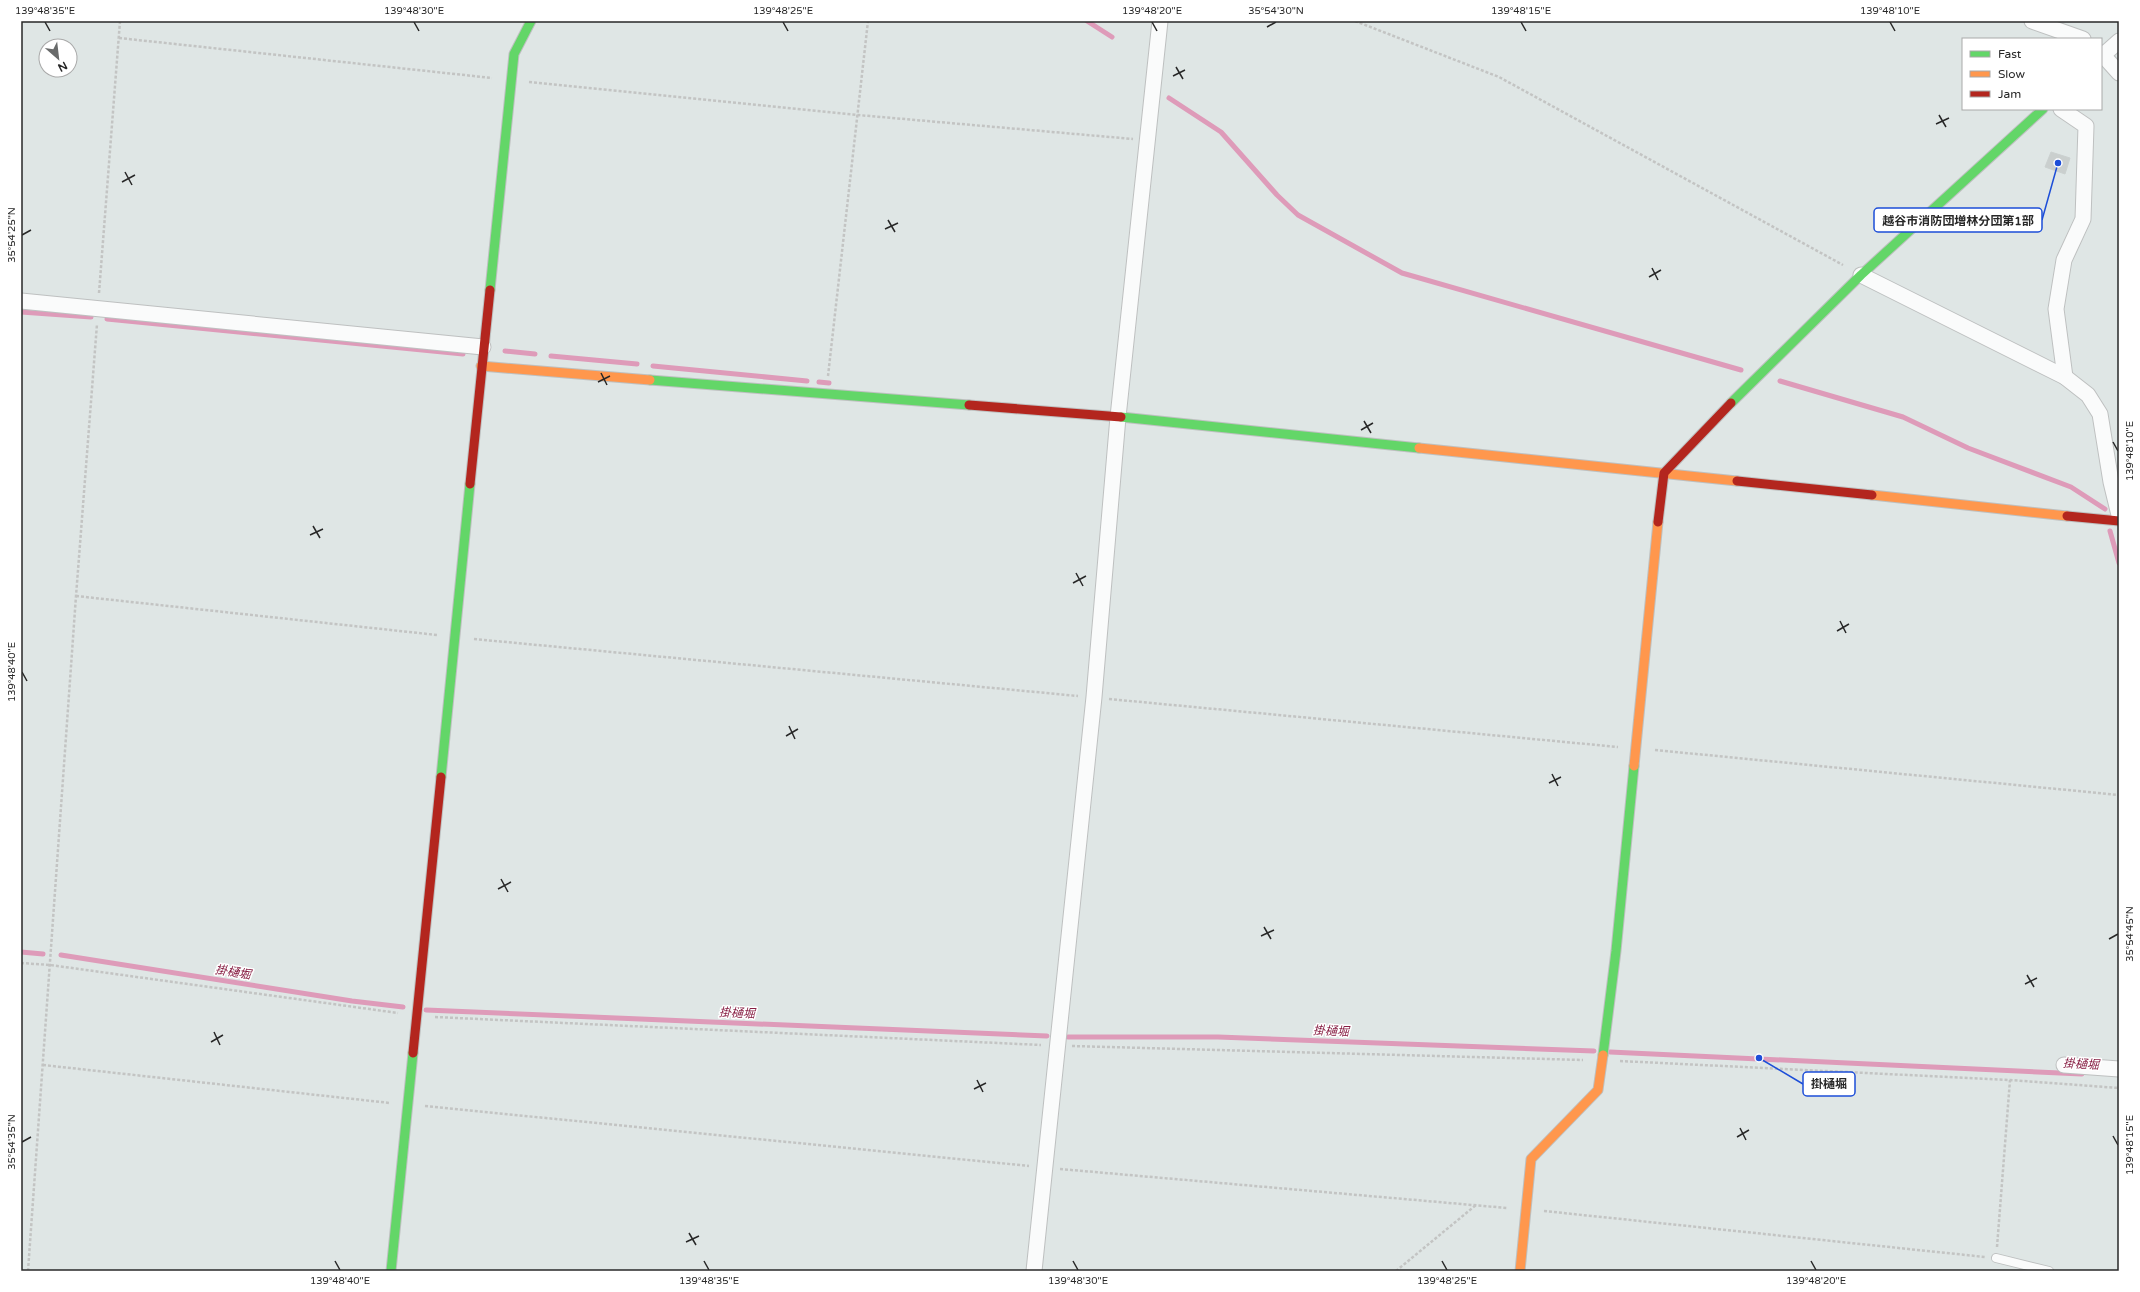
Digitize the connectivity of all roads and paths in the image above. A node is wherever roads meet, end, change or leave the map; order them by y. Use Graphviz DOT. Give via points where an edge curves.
graph roads {
  1 [pos="120,21"];
  2 [pos="531,21"];
  3 [pos="868,21"];
  4 [pos="1160,21"];
  5 [pos="1355,21"];
  6 [pos="2032,21"];
  7 [pos="118,38"];
  8 [pos="2080,38"];
  9 [pos="2119,41"];
  10 [pos="2102,55"];
  11 [pos="2119,73"];
  12 [pos="511,80"];
  13 [pos="2043,110"];
  14 [pos="2062,110"];
  15 [pos="858,115"];
  16 [pos="1147,140"];
  17 [pos="1861,275"];
  18 [pos="21,301"];
  19 [pos="98,308"];
  20 [pos="483,347"];
  21 [pos="481,366"];
  22 [pos="2065,377"];
  23 [pos="826,394"];
  24 [pos="1118,417"];
  25 [pos="1664,473"];
  26 [pos="2119,515"];
  27 [pos="2119,521"];
  28 [pos="76,596"];
  29 [pos="454,637"];
  30 [pos="1094,697"];
  31 [pos="1636,749"];
  32 [pos="2119,795"];
  33 [pos="21,963"];
  34 [pos="50,964"];
  35 [pos="416,1015"];
  36 [pos="1057,1040"];
  37 [pos="1604,1055"];
  38 [pos="43,1065"];
  39 [pos="2064,1065"];
  40 [pos="2119,1069"];
  41 [pos="2010,1080"];
  42 [pos="2119,1088"];
  43 [pos="406,1104"];
  44 [pos="1044,1167"];
  45 [pos="1476,1205"];
  46 [pos="1525,1209"];
  47 [pos="1996,1258"];
  48 [pos="28,1271"];
  49 [pos="391,1271"];
  50 [pos="1034,1271"];
  51 [pos="1396,1271"];
  52 [pos="1520,1271"];
  53 [pos="2050,1271"];
  1 -- 7 [label="path"];
  2 -- 12 [label="street" via="514,54"];
  3 -- 15 [label="path"];
  4 -- 16 [label="street"];
  5 -- 17 [label="path" via="1500,77"];
  6 -- 8 [label="street"];
  7 -- 12 [label="path"];
  7 -- 19 [label="path"];
  9 -- 10 [label="street"];
  10 -- 11 [label="street"];
  12 -- 15 [label="path"];
  12 -- 20 [label="street"];
  13 -- 17 [label="street"];
  14 -- 22 [label="street" via="2086,126 2083,219 2064,260 2056,309"];
  15 -- 16 [label="path"];
  15 -- 23 [label="path"];
  16 -- 24 [label="street"];
  17 -- 22 [label="street"];
  17 -- 25 [label="street" via="1755,378"];
  18 -- 19 [label="street"];
  19 -- 20 [label="street"];
  19 -- 28 [label="path"];
  20 -- 21 [label="street"];
  21 -- 23 [label="street"];
  21 -- 29 [label="street"];
  22 -- 26 [label="street" via="2088,395 2100,414"];
  23 -- 24 [label="street"];
  24 -- 25 [label="street"];
  24 -- 30 [label="street"];
  25 -- 27 [label="street"];
  25 -- 31 [label="street"];
  28 -- 29 [label="path"];
  28 -- 34 [label="path"];
  29 -- 30 [label="path"];
  29 -- 35 [label="street"];
  30 -- 31 [label="path"];
  30 -- 36 [label="street"];
  31 -- 32 [label="path"];
  31 -- 37 [label="street"];
  33 -- 34 [label="path"];
  34 -- 35 [label="path"];
  34 -- 38 [label="path"];
  35 -- 36 [label="path"];
  35 -- 43 [label="street"];
  36 -- 37 [label="path"];
  36 -- 44 [label="street"];
  37 -- 41 [label="path"];
  37 -- 46 [label="street" via="1598,1090 1531,1159"];
  38 -- 43 [label="path"];
  38 -- 48 [label="path"];
  39 -- 40 [label="street"];
  41 -- 42 [label="path"];
  41 -- 47 [label="path"];
  43 -- 44 [label="path"];
  43 -- 49 [label="street"];
  44 -- 45 [label="path"];
  44 -- 50 [label="street"];
  45 -- 46 [label="path"];
  45 -- 51 [label="path"];
  46 -- 47 [label="path"];
  46 -- 52 [label="street"];
  47 -- 53 [label="lane"];
}
